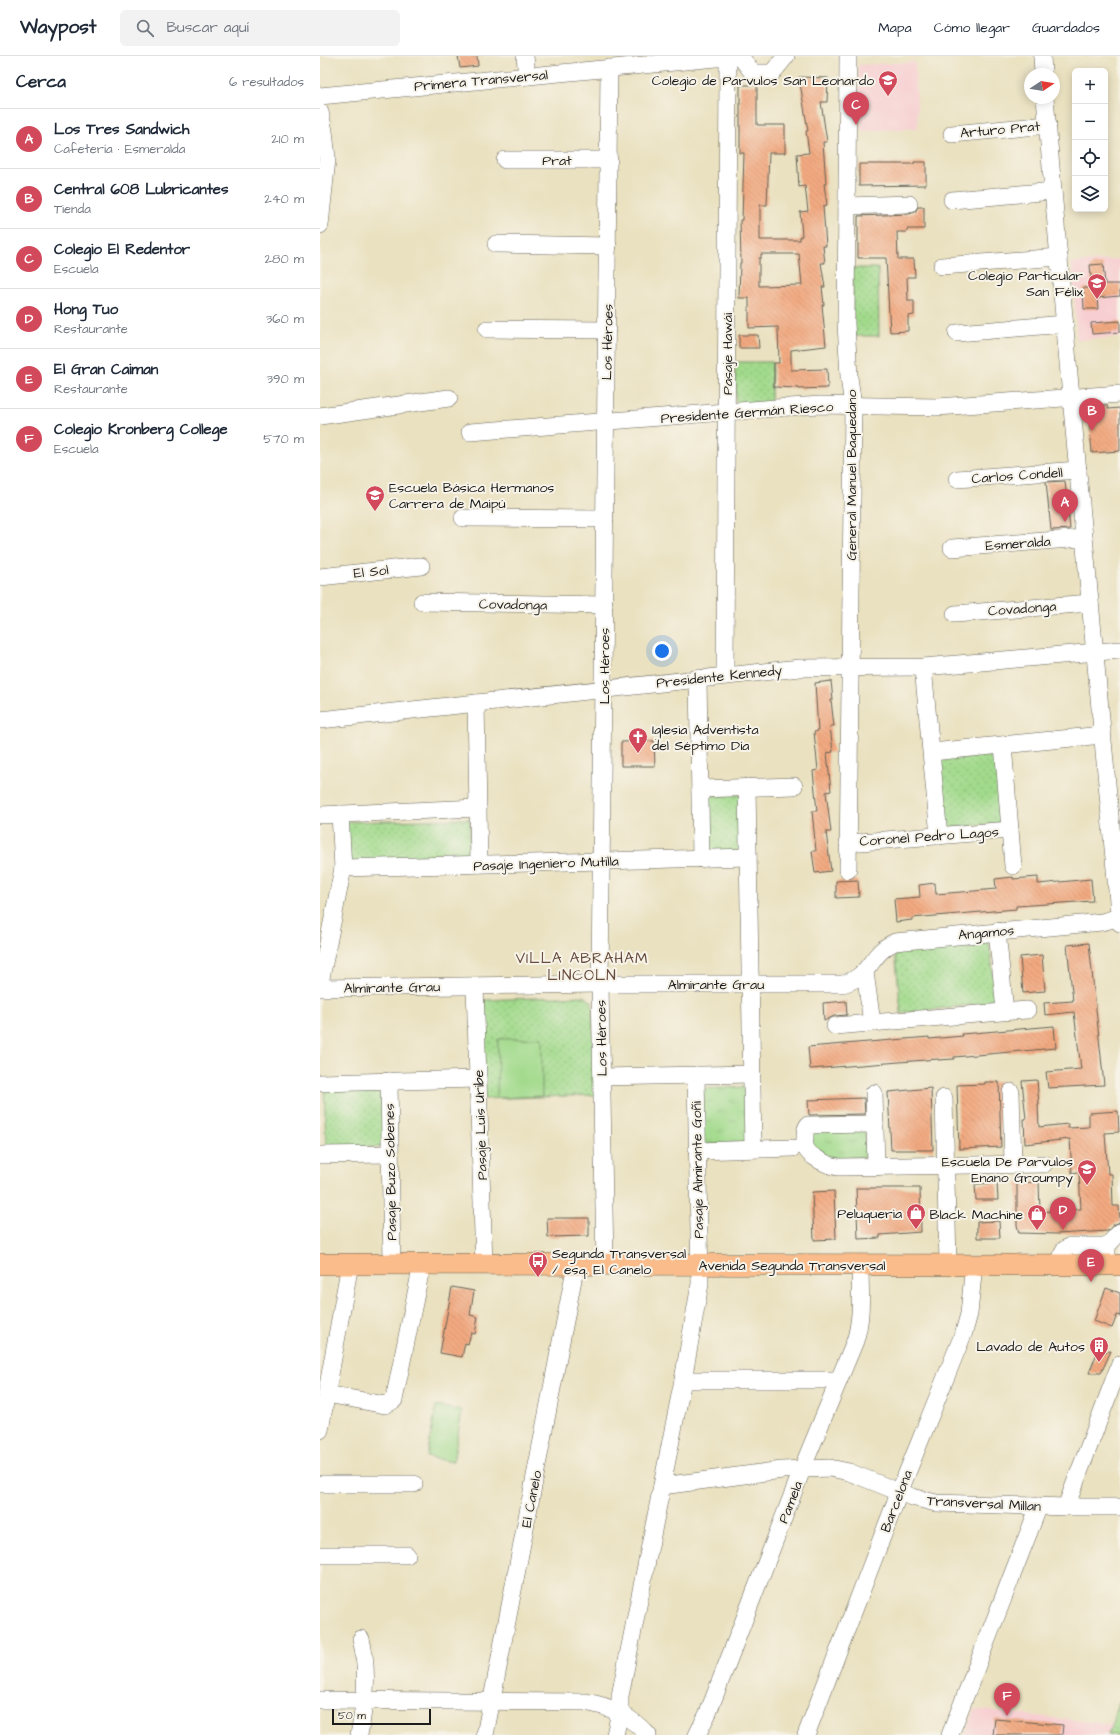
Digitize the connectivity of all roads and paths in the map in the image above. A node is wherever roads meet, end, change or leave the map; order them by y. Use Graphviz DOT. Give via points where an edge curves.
graph roads {
  1 [pos="525,56"];
  2 [pos="735,56"];
  3 [pos="786,56"];
  4 [pos="848,56"];
  5 [pos="1042,56"];
  6 [pos="609,68"];
  7 [pos="1043,68"];
  8 [pos="527,76"];
  9 [pos="320,96"];
  10 [pos="1046,104"];
  11 [pos="320,112"];
  12 [pos="1048,125"];
  13 [pos="952,134"];
  14 [pos="505,160"];
  15 [pos="609,160"];
  16 [pos="1053,191"];
  17 [pos="952,200"];
  18 [pos="909,204"];
  19 [pos="847,206"];
  20 [pos="320,225"];
  21 [pos="496,244"];
  22 [pos="608,246"];
  23 [pos="1059,258"];
  24 [pos="942,266"];
  25 [pos="1065,324"];
  26 [pos="487,329"];
  27 [pos="607,330"];
  28 [pos="956,333"];
  29 [pos="1120,394"];
  30 [pos="1071,397"];
  31 [pos="449,398"];
  32 [pos="853,406"];
  33 [pos="727,412"];
  34 [pos="320,416"];
  35 [pos="606,422"];
  36 [pos="470,432"];
  37 [pos="1078,470"];
  38 [pos="957,479"];
  39 [pos="462,518"];
  40 [pos="605,519"];
  41 [pos="1084,538"];
  42 [pos="952,548"];
  43 [pos="421,566"];
  44 [pos="320,577"];
  45 [pos="422,602"];
  46 [pos="1090,603"];
  47 [pos="604,605"];
  48 [pos="955,614"];
  49 [pos="1120,650"];
  50 [pos="1095,652"];
  51 [pos="850,667"];
  52 [pos="923,667"];
  53 [pos="725,675"];
  54 [pos="698,685"];
  55 [pos="604,689"];
  56 [pos="476,703"];
  57 [pos="320,720"];
  58 [pos="1102,735"];
  59 [pos="1003,745"];
  60 [pos="932,752"];
  61 [pos="794,786"];
  62 [pos="747,787"];
  63 [pos="700,788"];
  64 [pos="478,808"];
  65 [pos="340,814"];
  66 [pos="320,815"];
  67 [pos="1010,830"];
  68 [pos="939,836"];
  69 [pos="848,843"];
  70 [pos="748,857"];
  71 [pos="701,859"];
  72 [pos="602,861"];
  73 [pos="479,864"];
  74 [pos="1013,866"];
  75 [pos="343,868"];
  76 [pos="848,870"];
  77 [pos="1120,917"];
  78 [pos="1120,922"];
  79 [pos="997,931"];
  80 [pos="865,972"];
  81 [pos="320,983"];
  82 [pos="600,984"];
  83 [pos="750,984"];
  84 [pos="475,986"];
  85 [pos="320,988"];
  86 [pos="1027,1010"];
  87 [pos="1005,1011"];
  88 [pos="872,1023"];
  89 [pos="835,1026"];
  90 [pos="752,1074"];
  91 [pos="696,1075"];
  92 [pos="602,1077"];
  93 [pos="478,1079"];
  94 [pos="389,1081"];
  95 [pos="320,1083"];
  96 [pos="874,1092"];
  97 [pos="1011,1092"];
  98 [pos="944,1098"];
  99 [pos="875,1124"];
  100 [pos="793,1148"];
  101 [pos="753,1149"];
  102 [pos="320,1150"];
  103 [pos="697,1151"];
  104 [pos="390,1154"];
  105 [pos="320,1155"];
  106 [pos="1013,1164"];
  107 [pos="1044,1164"];
  108 [pos="945,1165"];
  109 [pos="876,1166"];
  110 [pos="1120,1232"];
  111 [pos="1111,1258"];
  112 [pos="320,1264"];
  113 [pos="350,1264"];
  114 [pos="392,1264"];
  115 [pos="422,1264"];
  116 [pos="484,1264"];
  117 [pos="576,1264"];
  118 [pos="605,1264"];
  119 [pos="860,1264"];
  120 [pos="948,1264"];
  121 [pos="974,1264"];
  122 [pos="700,1265"];
  123 [pos="1120,1364"];
  124 [pos="683,1380"];
  125 [pos="839,1380"];
  126 [pos="325,1385"];
  127 [pos="320,1430"];
  128 [pos="803,1468"];
  129 [pos="320,1484"];
  130 [pos="414,1484"];
  131 [pos="662,1486"];
  132 [pos="899,1493"];
  133 [pos="1039,1506"];
  134 [pos="1066,1507"];
  135 [pos="1120,1507"];
  136 [pos="320,1554"];
  137 [pos="407,1555"];
  138 [pos="361,1639"];
  139 [pos="320,1700"];
  140 [pos="364,1700"];
  141 [pos="492,1701"];
  142 [pos="620,1712"];
  143 [pos="359,1735"];
  144 [pos="485,1735"];
  145 [pos="616,1735"];
  146 [pos="648,1735"];
  147 [pos="697,1735"];
  148 [pos="806,1735"];
  149 [pos="950,1735"];
  1 -- 8 [label="street"];
  2 -- 3 [label="street" via="753,73 772,73"];
  2 -- 6 [label="street, Primera Transversal"];
  2 -- 33 [label="street, Pasaje Hawái"];
  4 -- 19 [label="street, General Manuel Baquedano"];
  5 -- 7 [label="street"];
  6 -- 8 [label="street, Primera Transversal"];
  6 -- 15 [label="street, Los Héroes"];
  8 -- 9 [label="street, Primera Transversal"];
  10 -- 12 [label="street"];
  11 -- 20 [label="street" via="327,159"];
  12 -- 13 [label="street, Arturo Prat"];
  12 -- 16 [label="street"];
  14 -- 15 [label="street, Prat"];
  15 -- 22 [label="street, Los Héroes"];
  16 -- 17 [label="street"];
  16 -- 23 [label="street"];
  18 -- 19 [label="street"];
  19 -- 32 [label="street, General Manuel Baquedano" via="847,339"];
  21 -- 22 [label="street"];
  22 -- 27 [label="street, Los Héroes"];
  23 -- 24 [label="street"];
  23 -- 25 [label="street"];
  25 -- 28 [label="street"];
  25 -- 30 [label="street"];
  26 -- 27 [label="street"];
  27 -- 35 [label="street, Los Héroes"];
  29 -- 30 [label="street, Presidente Germán Riesco"];
  30 -- 32 [label="street, Presidente Germán Riesco" via="937,407"];
  30 -- 37 [label="street"];
  31 -- 34 [label="street"];
  32 -- 33 [label="street, Presidente Germán Riesco"];
  32 -- 51 [label="street, General Manuel Baquedano"];
  33 -- 35 [label="street, Presidente Germán Riesco"];
  33 -- 53 [label="street, Pasaje Hawái"];
  35 -- 36 [label="street, Presidente Germán Riesco"];
  35 -- 40 [label="street, Los Héroes"];
  37 -- 38 [label="street, Carlos Condell"];
  37 -- 41 [label="street"];
  39 -- 40 [label="street"];
  40 -- 47 [label="street, Los Héroes"];
  41 -- 42 [label="street, Esmeralda"];
  41 -- 46 [label="street"];
  43 -- 44 [label="street, El Sol"];
  45 -- 47 [label="street, Covadonga"];
  46 -- 48 [label="street, Covadonga"];
  46 -- 50 [label="street"];
  47 -- 55 [label="street, Los Héroes"];
  49 -- 50 [label="street, Presidente Kennedy"];
  50 -- 52 [label="street, Presidente Kennedy"];
  50 -- 58 [label="street"];
  51 -- 52 [label="street, Presidente Kennedy"];
  51 -- 53 [label="street, Presidente Kennedy" via="800,668"];
  51 -- 69 [label="street, General Manuel Baquedano"];
  52 -- 60 [label="street"];
  53 -- 54 [label="street, Presidente Kennedy"];
  54 -- 55 [label="street, Presidente Kennedy"];
  54 -- 63 [label="street"];
  55 -- 56 [label="street, Presidente Kennedy"];
  55 -- 72 [label="street, Los Héroes"];
  56 -- 57 [label="street, Presidente Kennedy"];
  56 -- 64 [label="street"];
  58 -- 59 [label="street"];
  58 -- 77 [label="street"];
  59 -- 60 [label="street"];
  59 -- 67 [label="street"];
  60 -- 68 [label="street"];
  61 -- 62 [label="street"];
  62 -- 63 [label="street"];
  62 -- 70 [label="street"];
  63 -- 71 [label="street"];
  64 -- 65 [label="street"];
  64 -- 73 [label="street"];
  65 -- 66 [label="street"];
  65 -- 75 [label="street"];
  67 -- 68 [label="street, Coronel Pedro Lagos"];
  67 -- 74 [label="street"];
  68 -- 69 [label="street, Coronel Pedro Lagos"];
  69 -- 76 [label="street, General Manuel Baquedano"];
  70 -- 71 [label="street, Pasaje Ingeniero Mutilla"];
  70 -- 83 [label="street"];
  71 -- 72 [label="street, Pasaje Ingeniero Mutilla"];
  72 -- 73 [label="street, Pasaje Ingeniero Mutilla"];
  72 -- 82 [label="street, Los Héroes"];
  73 -- 75 [label="street, Pasaje Ingeniero Mutilla"];
  75 -- 81 [label="street"];
  77 -- 78 [label="street"];
  77 -- 79 [label="street, Angamos" via="1102,922"];
  79 -- 80 [label="street, Angamos" via="895,942 878,953"];
  79 -- 87 [label="street"];
  80 -- 83 [label="street, Almirante Grau" via="843,984"];
  80 -- 88 [label="street"];
  82 -- 83 [label="street, Almirante Grau"];
  82 -- 84 [label="street, Almirante Grau"];
  82 -- 92 [label="street, Los Héroes"];
  83 -- 90 [label="street"];
  84 -- 85 [label="street, Almirante Grau"];
  84 -- 93 [label="street, Pasaje Luis Uribe"];
  86 -- 87 [label="street"];
  87 -- 88 [label="street"];
  88 -- 89 [label="street"];
  90 -- 91 [label="street"];
  90 -- 101 [label="street"];
  91 -- 92 [label="street"];
  91 -- 103 [label="street, Pasaje Almirante Goñi"];
  92 -- 118 [label="street, Los Héroes"];
  93 -- 94 [label="street"];
  93 -- 116 [label="street, Pasaje Luis Uribe"];
  94 -- 95 [label="street"];
  94 -- 104 [label="street, Pasaje Buzo Sobenes"];
  96 -- 99 [label="street"];
  97 -- 106 [label="street"];
  98 -- 108 [label="street"];
  99 -- 109 [label="street"];
  99 -- 109 [label="street" via="808,1125 805,1145 808,1151 830,1166"];
  100 -- 101 [label="street"];
  101 -- 103 [label="street"];
  102 -- 105 [label="street"];
  103 -- 122 [label="street, Pasaje Almirante Goñi"];
  104 -- 105 [label="street"];
  104 -- 114 [label="street, Pasaje Buzo Sobenes"];
  106 -- 107 [label="street"];
  106 -- 108 [label="street"];
  108 -- 109 [label="street"];
  108 -- 120 [label="street"];
  110 -- 111 [label="street"];
  111 -- 121 [label="main road, Avenida Segunda Transversal" via="1059,1264"];
  112 -- 113 [label="main road, Avenida Segunda Transversal"];
  113 -- 114 [label="main road, Avenida Segunda Transversal"];
  113 -- 126 [label="street"];
  114 -- 115 [label="main road, Avenida Segunda Transversal"];
  115 -- 116 [label="main road, Avenida Segunda Transversal"];
  115 -- 126 [label="street" via="394,1400 385,1405"];
  116 -- 117 [label="main road, Avenida Segunda Transversal"];
  117 -- 118 [label="main road, Avenida Segunda Transversal"];
  117 -- 141 [label="street, El Canelo"];
  118 -- 122 [label="main road, Avenida Segunda Transversal"];
  119 -- 120 [label="main road, Avenida Segunda Transversal"];
  119 -- 122 [label="main road, Avenida Segunda Transversal"];
  119 -- 125 [label="street, Pamela" via="859,1326"];
  120 -- 121 [label="main road, Avenida Segunda Transversal"];
  121 -- 132 [label="street, Barcelona" via="969,1314 964,1332"];
  122 -- 124 [label="street" via="700,1284"];
  123 -- 134 [label="street"];
  124 -- 125 [label="street"];
  124 -- 131 [label="street"];
  125 -- 128 [label="street, Pamela"];
  126 -- 127 [label="street"];
  128 -- 131 [label="street, Transversal Millan"];
  128 -- 132 [label="street, Transversal Millan" via="840,1470"];
  128 -- 147 [label="street, Pamela" via="708,1713"];
  129 -- 130 [label="street"];
  131 -- 142 [label="street" via="620,1696"];
  132 -- 133 [label="street, Transversal Millan" via="936,1503"];
  132 -- 148 [label="street, Barcelona"];
  133 -- 134 [label="street, Transversal Millan"];
  133 -- 149 [label="street"];
  134 -- 135 [label="street, Transversal Millan"];
  136 -- 137 [label="street"];
  138 -- 140 [label="street" via="365,1660"];
  139 -- 140 [label="street"];
  140 -- 141 [label="street"];
  140 -- 143 [label="street"];
  141 -- 142 [label="street" via="585,1702 607,1706"];
  141 -- 144 [label="street, El Canelo"];
  142 -- 145 [label="street"];
  142 -- 146 [label="street"];
}
